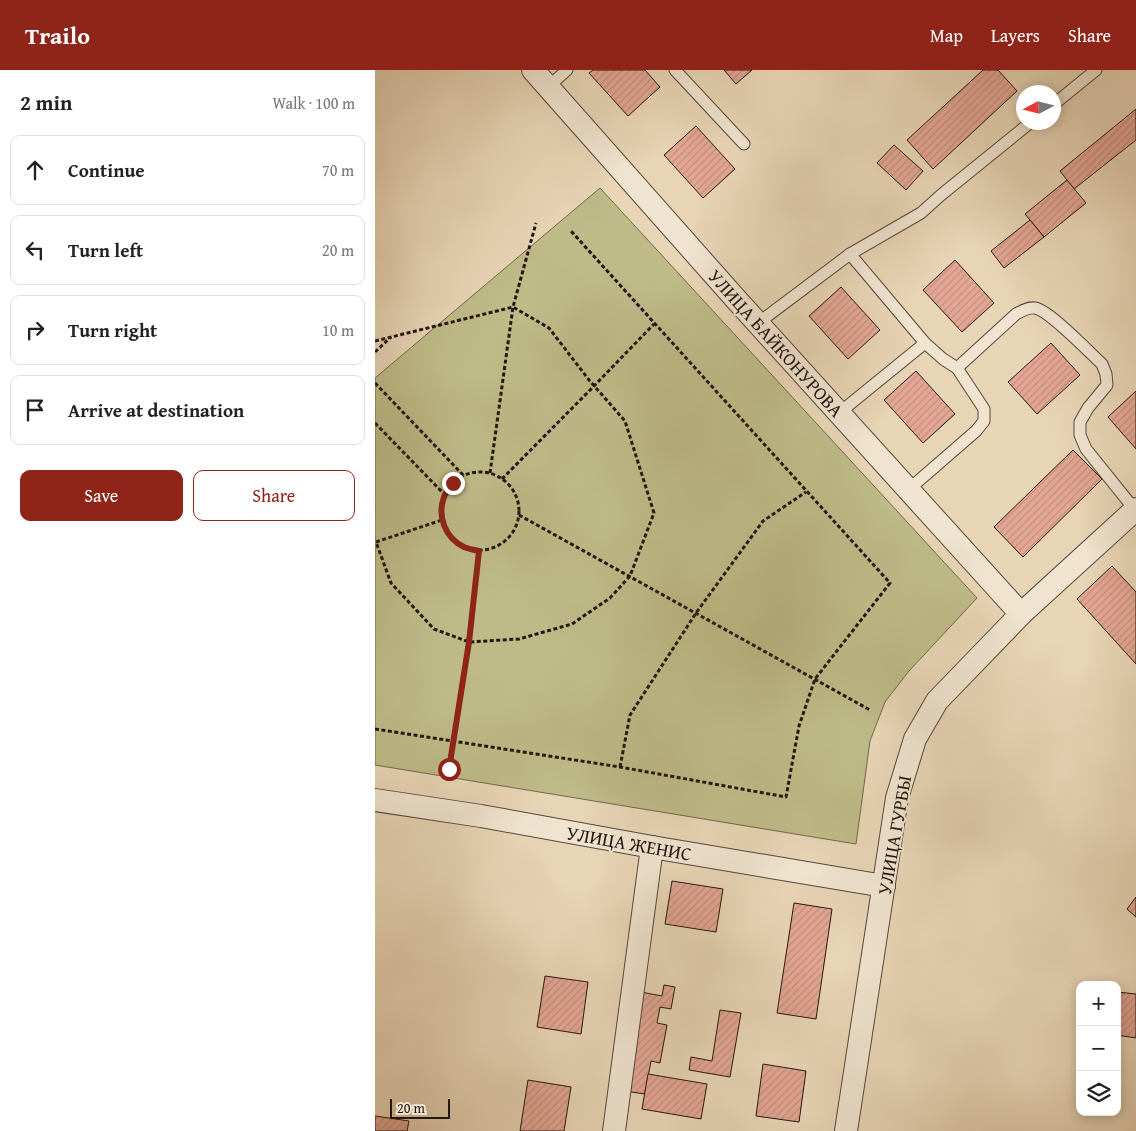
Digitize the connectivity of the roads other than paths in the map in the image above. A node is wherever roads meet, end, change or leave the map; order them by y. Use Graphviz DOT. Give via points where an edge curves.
graph roads {
  1 [pos="533,70"];
  2 [pos="567,70"];
  3 [pos="675,70"];
  4 [pos="1097,70"];
  5 [pos="548,87"];
  6 [pos="1061,99"];
  7 [pos="1021,130"];
  8 [pos="744,144"];
  9 [pos="850,254"];
  10 [pos="758,323"];
  11 [pos="925,343"];
  12 [pos="957,368"];
  13 [pos="839,412"];
  14 [pos="909,490"];
  15 [pos="1136,509"];
  16 [pos="1021,614"];
  17 [pos="375,800"];
  18 [pos="652,847"];
  19 [pos="884,886"];
  20 [pos="614,1131"];
  21 [pos="846,1131"];
  1 -- 5 [label="street, УЛИЦА БАЙКОНУРОВА"];
  2 -- 5 [label="lane"];
  3 -- 8 [label="lane"];
  4 -- 6 [label="lane"];
  5 -- 10 [label="street, УЛИЦА БАЙКОНУРОВА"];
  7 -- 9 [label="lane" via="921,213"];
  9 -- 10 [label="lane"];
  9 -- 11 [label="lane"];
  10 -- 13 [label="street, УЛИЦА БАЙКОНУРОВА"];
  11 -- 12 [label="lane"];
  11 -- 13 [label="lane"];
  12 -- 14 [label="lane" via="984,409 984,421 976,432"];
  12 -- 15 [label="lane" via="1016,314 1036,308 1049,315 1102,364 1107,385 1080,422 1080,434 1086,449"];
  13 -- 14 [label="street, УЛИЦА БАЙКОНУРОВА"];
  14 -- 16 [label="street, УЛИЦА БАЙКОНУРОВА"];
  15 -- 16 [label="street, УЛИЦА ГУРБЫ"];
  16 -- 19 [label="street, УЛИЦА ГУРБЫ" via="937,701 915,739 897,798"];
  17 -- 18 [label="street, УЛИЦА ЖЕНИС"];
  18 -- 19 [label="street, УЛИЦА ЖЕНИС"];
  18 -- 20 [label="street"];
  19 -- 21 [label="street, УЛИЦА ГУРБЫ"];
}
